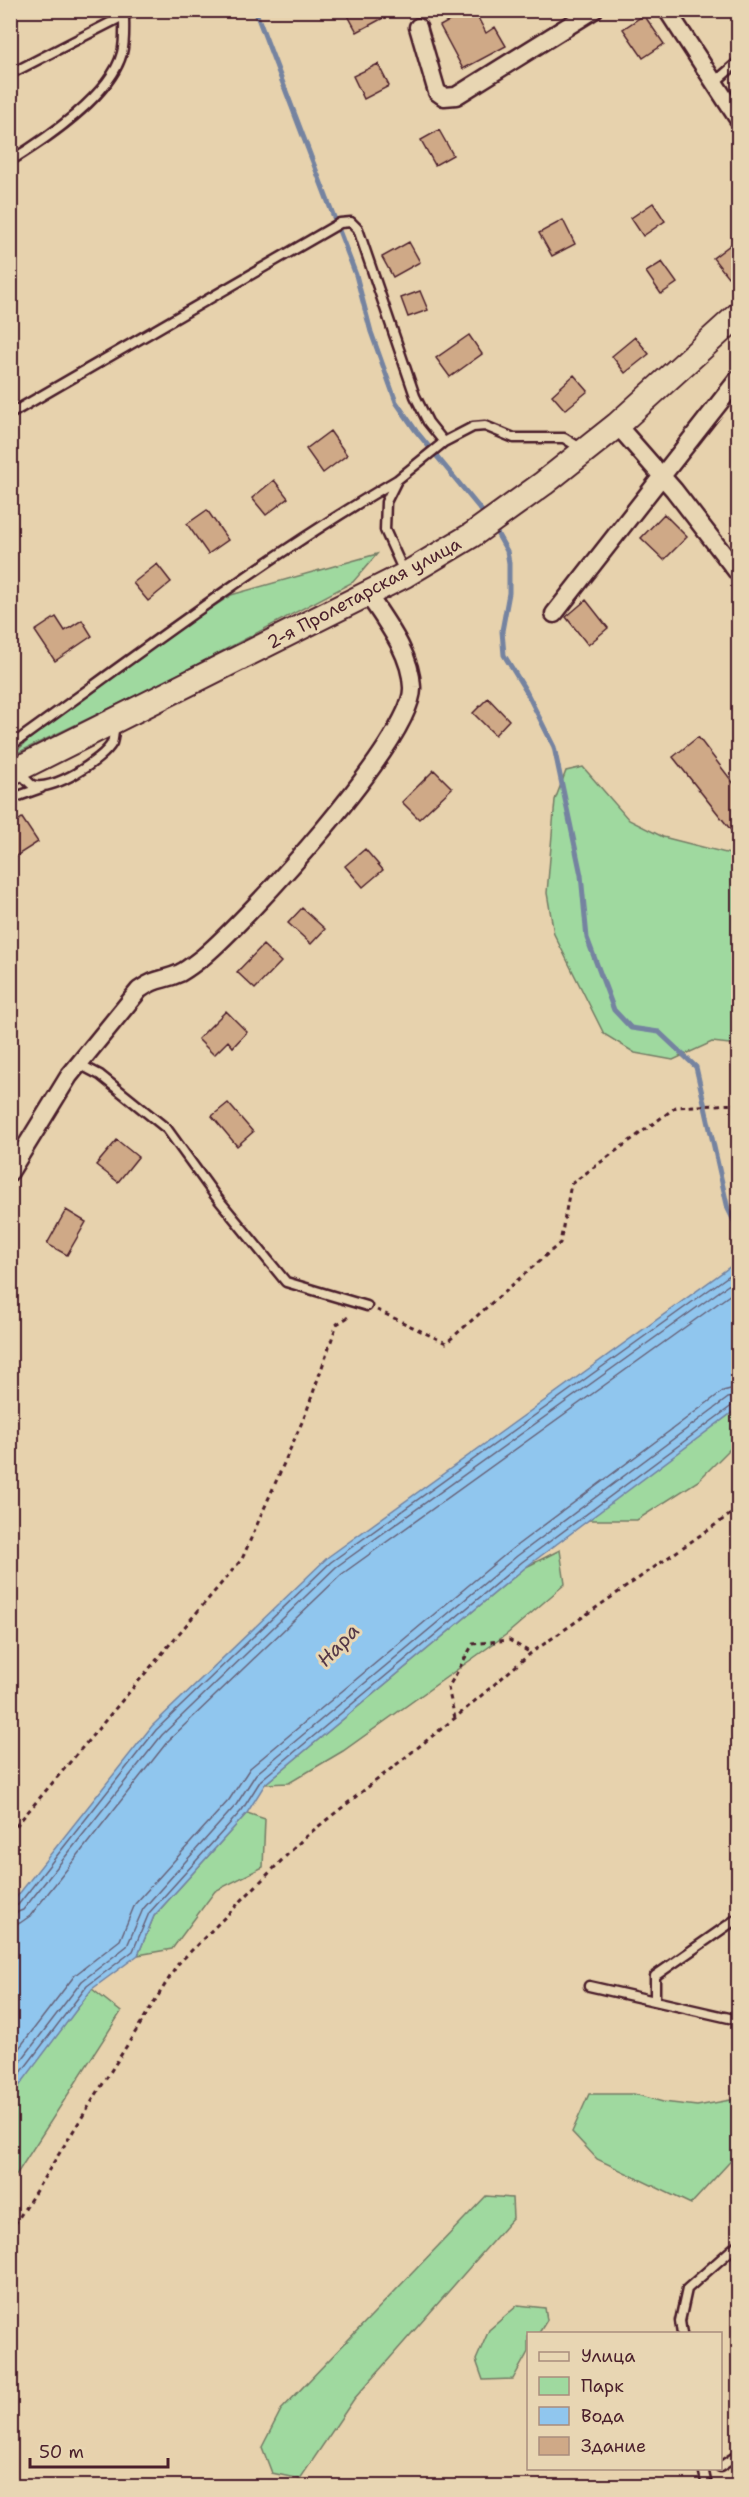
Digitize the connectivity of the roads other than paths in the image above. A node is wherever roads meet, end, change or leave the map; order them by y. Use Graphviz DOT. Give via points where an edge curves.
graph roads {
  1 [pos="135,10"];
  2 [pos="594,10"];
  3 [pos="667,10"];
  4 [pos="124,16"];
  5 [pos="418,27"];
  6 [pos="738,62"];
  7 [pos="10,74"];
  8 [pos="714,83"];
  9 [pos="738,118"];
  10 [pos="10,161"];
  11 [pos="738,315"];
  12 [pos="738,379"];
  13 [pos="10,414"];
  14 [pos="617,425"];
  15 [pos="444,442"];
  16 [pos="585,451"];
  17 [pos="663,477"];
  18 [pos="397,480"];
  19 [pos="738,573"];
  20 [pos="405,575"];
  21 [pos="367,593"];
  22 [pos="554,614"];
  23 [pos="114,722"];
  24 [pos="10,746"];
  25 [pos="14,772"];
  26 [pos="44,786"];
  27 [pos="10,799"];
  28 [pos="79,1064"];
  29 [pos="10,1172"];
  30 [pos="367,1306"];
  31 [pos="738,1918"];
  32 [pos="589,1986"];
  33 [pos="655,2001"];
  34 [pos="738,2020"];
  35 [pos="738,2244"];
  36 [pos="682,2332"];
  37 [pos="738,2455"];
  38 [pos="722,2466"];
  1 -- 4 [label="lane"];
  2 -- 5 [label="street" via="456,96 444,97 436,92"];
  3 -- 8 [label="street"];
  4 -- 7 [label="lane"];
  4 -- 10 [label="lane" via="122,52 109,80 54,134"];
  6 -- 8 [label="lane"];
  8 -- 9 [label="street"];
  11 -- 14 [label="main road, 2-я Пролетарская улица"];
  12 -- 17 [label="street"];
  13 -- 15 [label="lane" via="340,223 351,222 358,229 415,396"];
  14 -- 16 [label="main road, 2-я Пролетарская улица"];
  14 -- 17 [label="street"];
  15 -- 16 [label="lane" via="473,427 485,426 514,438 564,438"];
  15 -- 18 [label="lane"];
  16 -- 20 [label="main road, 2-я Пролетарская улица" via="472,535"];
  17 -- 19 [label="street"];
  17 -- 22 [label="street"];
  18 -- 20 [label="lane" via="386,502 385,530"];
  18 -- 24 [label="lane" via="212,601"];
  20 -- 21 [label="main road, 2-я Пролетарская улица"];
  21 -- 23 [label="main road, 2-я Пролетарская улица"];
  21 -- 28 [label="street" via="408,665 413,688 403,719 369,772 270,891 202,957 180,973 153,980 139,990"];
  23 -- 25 [label="main road, 2-я Пролетарская улица"];
  23 -- 26 [label="lane" via="111,745 94,763"];
  25 -- 26 [label="lane" via="32,785"];
  26 -- 27 [label="lane"];
  28 -- 29 [label="street"];
  28 -- 30 [label="lane" via="100,1075 167,1129 286,1282"];
  31 -- 33 [label="lane" via="655,1976"];
  32 -- 33 [label="lane"];
  33 -- 34 [label="lane"];
  35 -- 36 [label="lane" via="687,2289 680,2321"];
  37 -- 38 [label="lane"];
}
